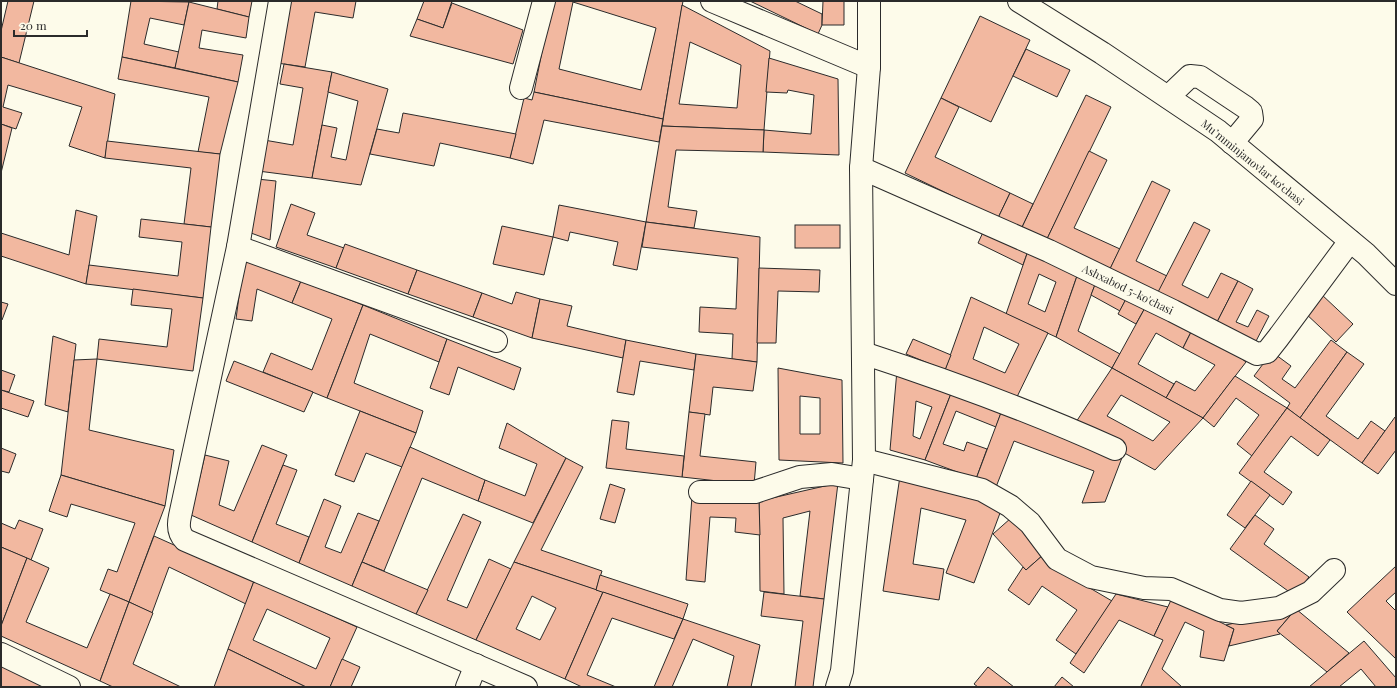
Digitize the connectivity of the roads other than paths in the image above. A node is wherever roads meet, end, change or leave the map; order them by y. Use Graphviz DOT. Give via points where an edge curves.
graph roads {
  1 [pos="280,1"];
  2 [pos="544,1"];
  3 [pos="712,1"];
  4 [pos="869,1"];
  5 [pos="1019,1"];
  6 [pos="870,67"];
  7 [pos="521,88"];
  8 [pos="1168,97"];
  9 [pos="1232,143"];
  10 [pos="861,168"];
  11 [pos="1350,241"];
  12 [pos="238,247"];
  13 [pos="1396,284"];
  14 [pos="496,341"];
  15 [pos="863,353"];
  16 [pos="1115,449"];
  17 [pos="863,469"];
  18 [pos="700,492"];
  19 [pos="1334,570"];
  20 [pos="1,654"];
  21 [pos="476,665"];
  22 [pos="69,687"];
  23 [pos="467,687"];
  24 [pos="526,687"];
  25 [pos="838,687"];
  1 -- 12 [label="street"];
  2 -- 7 [label="street"];
  3 -- 6 [label="street"];
  4 -- 6 [label="street"];
  5 -- 8 [label="street, Mu’mminjanovlar ko‘chasi"];
  6 -- 10 [label="street"];
  8 -- 9 [label="street, Mu’mminjanovlar ko‘chasi"];
  8 -- 9 [label="street" via="1190,76 1200,77 1245,107 1251,112 1252,119"];
  9 -- 11 [label="street, Mu’mminjanovlar ko‘chasi"];
  10 -- 11 [label="street, Ashxabod 5-ko'chasi" via="1049,250 1257,354 1266,352"];
  10 -- 15 [label="street"];
  11 -- 13 [label="street, Mu’mminjanovlar ko‘chasi"];
  12 -- 14 [label="street"];
  12 -- 21 [label="street" via="180,516 182,537"];
  15 -- 16 [label="street" via="986,395"];
  15 -- 17 [label="street"];
  17 -- 18 [label="street" via="800,477 756,492"];
  17 -- 19 [label="street" via="982,490 1010,506 1030,523 1057,559 1091,577 1144,588 1171,589 1220,610 1241,613 1279,608 1311,592"];
  17 -- 25 [label="street" via="842,671"];
  20 -- 22 [label="street"];
  21 -- 23 [label="street"];
  21 -- 24 [label="street"];
}
